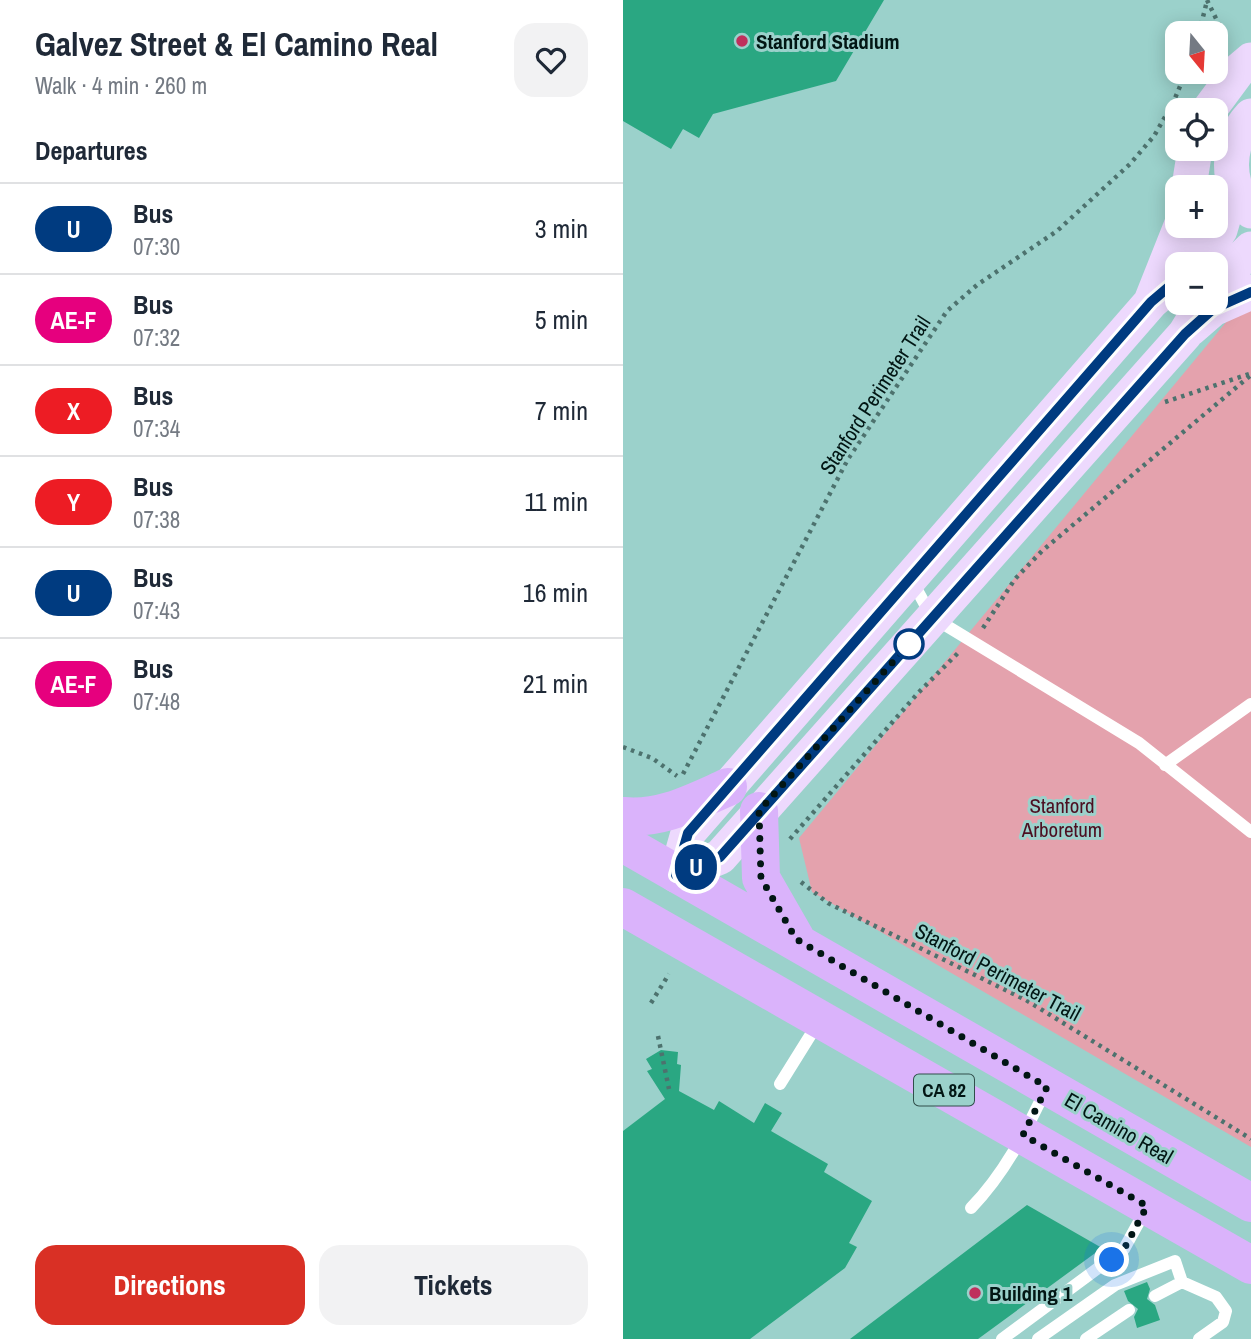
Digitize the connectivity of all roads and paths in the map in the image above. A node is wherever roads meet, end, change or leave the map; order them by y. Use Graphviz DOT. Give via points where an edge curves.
graph roads {
  1 [pos="1207,0"];
  2 [pos="1202,21"];
  3 [pos="1217,21"];
  4 [pos="1251,60"];
  5 [pos="1181,84"];
  6 [pos="1217,98"];
  7 [pos="1251,116"];
  8 [pos="1242,198"];
  9 [pos="1176,238"];
  10 [pos="1251,249"];
  11 [pos="1204,252"];
  12 [pos="1228,271"];
  13 [pos="1165,290"];
  14 [pos="1251,292"];
  15 [pos="1151,302"];
  16 [pos="1197,315"];
  17 [pos="1185,334"];
  18 [pos="1251,374"];
  19 [pos="1156,405"];
  20 [pos="910,578"];
  21 [pos="932,617"];
  22 [pos="971,641"];
  23 [pos="1251,704"];
  24 [pos="623,747"];
  25 [pos="1165,765"];
  26 [pos="728,787"];
  27 [pos="759,811"];
  28 [pos="623,816"];
  29 [pos="1251,832"];
  30 [pos="623,842"];
  31 [pos="787,842"];
  32 [pos="676,875"];
  33 [pos="796,875"];
  34 [pos="628,916"];
  35 [pos="796,939"];
  36 [pos="669,974"];
  37 [pos="652,1003"];
  38 [pos="820,1019"];
  39 [pos="658,1037"];
  40 [pos="780,1084"];
  41 [pos="1047,1087"];
  42 [pos="669,1088"];
  43 [pos="1023,1135"];
  44 [pos="1251,1139"];
  45 [pos="1251,1203"];
  46 [pos="1147,1206"];
  47 [pos="971,1208"];
  48 [pos="1251,1265"];
  49 [pos="1182,1282"];
  50 [pos="1155,1296"];
  51 [pos="1129,1310"];
  52 [pos="1002,1339"];
  53 [pos="1038,1339"];
  54 [pos="1086,1339"];
  55 [pos="1199,1339"];
  1 -- 2 [label="path"];
  1 -- 3 [label="path"];
  4 -- 6 [label="main road"];
  5 -- 24 [label="path, Stanford Perimeter Trail" via="1154,136 1130,164 1057,231 947,311 848,459 680,779 652,758"];
  7 -- 8 [label="main road" via="1234,147"];
  8 -- 11 [label="main road"];
  9 -- 15 [label="main road"];
  10 -- 12 [label="main road"];
  13 -- 15 [label="main road"];
  14 -- 17 [label="main road" via="1213,309"];
  15 -- 20 [label="main road"];
  16 -- 17 [label="main road"];
  17 -- 21 [label="main road"];
  18 -- 19 [label="path"];
  18 -- 22 [label="path" via="1042,551 1015,579 996,612"];
  20 -- 21 [label="lane"];
  20 -- 26 [label="main road"];
  21 -- 22 [label="lane"];
  21 -- 27 [label="main road"];
  22 -- 25 [label="lane" via="1139,743"];
  22 -- 31 [label="path" via="918,693"];
  23 -- 25 [label="lane"];
  25 -- 29 [label="lane"];
  26 -- 28 [label="main road" via="669,812"];
  26 -- 32 [label="main road" via="685,838"];
  27 -- 32 [label="main road" via="720,857"];
  27 -- 35 [label="main road" via="761,878"];
  30 -- 32 [label="main road, El Camino Real / CA 82"];
  32 -- 34 [label="main road"];
  32 -- 35 [label="main road, El Camino Real / CA 82"];
  33 -- 44 [label="path, Stanford Perimeter Trail" via="828,903 1026,1000"];
  34 -- 38 [label="main road, CA 82"];
  35 -- 41 [label="main road, El Camino Real / CA 82"];
  36 -- 37 [label="path"];
  38 -- 40 [label="lane"];
  38 -- 43 [label="main road, CA 82"];
  39 -- 42 [label="path"];
  41 -- 43 [label="lane"];
  41 -- 45 [label="main road, El Camino Real / CA 82"];
  43 -- 46 [label="main road, CA 82"];
  43 -- 47 [label="lane" via="989,1190"];
  46 -- 48 [label="main road, CA 82"];
  46 -- 52 [label="lane" via="1124,1249"];
  49 -- 50 [label="lane"];
  49 -- 53 [label="lane" via="1175,1261 1115,1285"];
  49 -- 55 [label="lane" via="1216,1297 1226,1311 1223,1322"];
  51 -- 54 [label="lane"];
}
